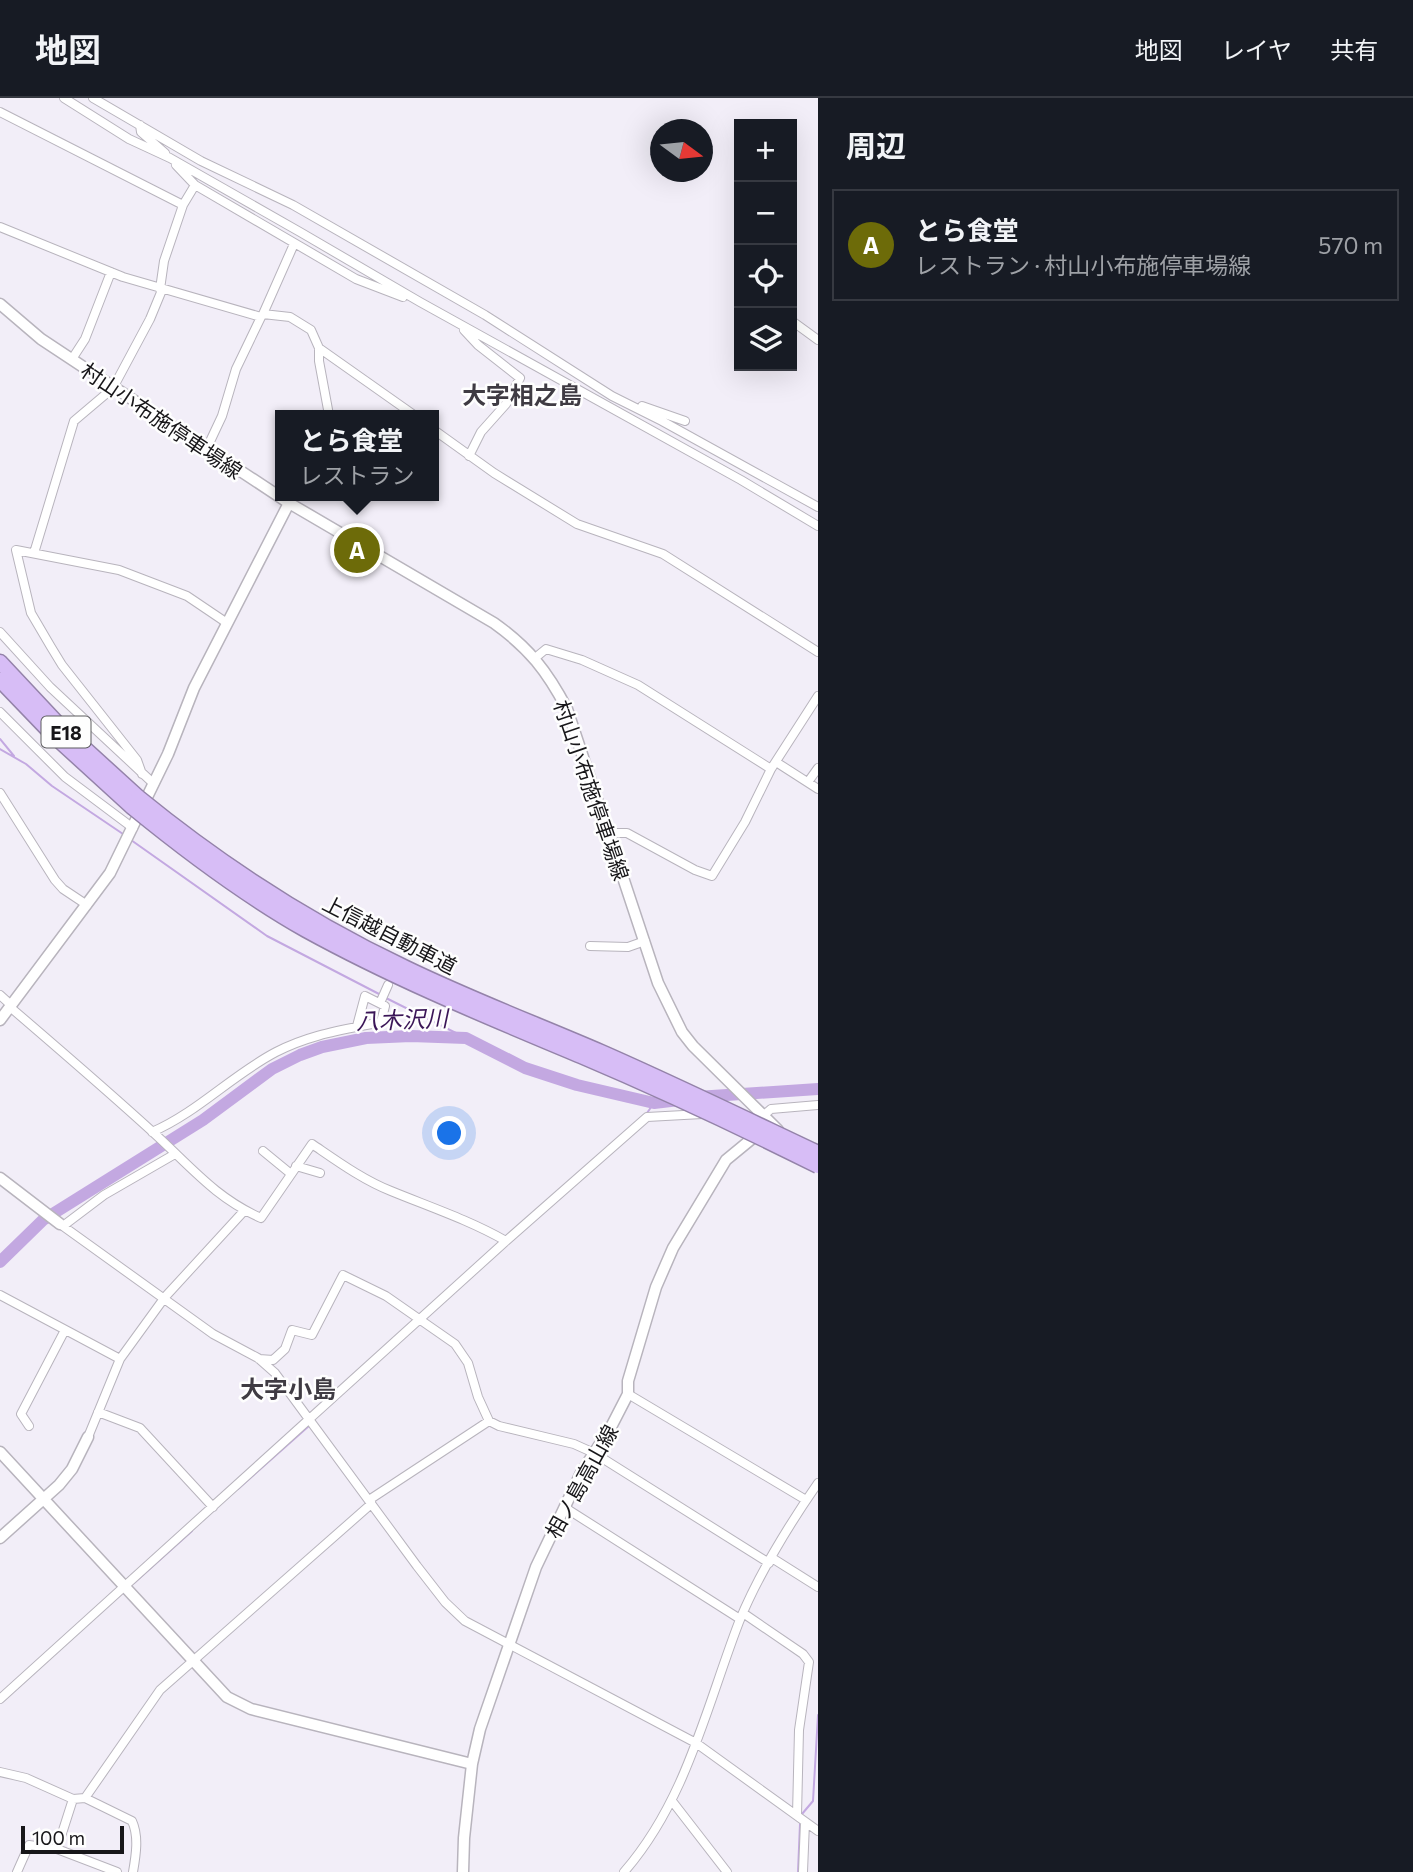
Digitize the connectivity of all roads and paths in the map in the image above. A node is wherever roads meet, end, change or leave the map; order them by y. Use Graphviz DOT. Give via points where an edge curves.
graph roads {
  1 [pos="64,98"];
  2 [pos="93,98"];
  3 [pos="0,112"];
  4 [pos="140,125"];
  5 [pos="170,158"];
  6 [pos="195,185"];
  7 [pos="183,205"];
  8 [pos="0,227"];
  9 [pos="294,244"];
  10 [pos="111,272"];
  11 [pos="161,289"];
  12 [pos="420,302"];
  13 [pos="0,304"];
  14 [pos="262,315"];
  15 [pos="458,323"];
  16 [pos="797,325"];
  17 [pos="818,340"];
  18 [pos="319,348"];
  19 [pos="72,359"];
  20 [pos="569,386"];
  21 [pos="113,388"];
  22 [pos="612,396"];
  23 [pos="328,410"];
  24 [pos="407,410"];
  25 [pos="685,421"];
  26 [pos="439,434"];
  27 [pos="206,450"];
  28 [pos="469,456"];
  29 [pos="275,490"];
  30 [pos="290,501"];
  31 [pos="294,501"];
  32 [pos="818,507"];
  33 [pos="818,526"];
  34 [pos="34,553"];
  35 [pos="227,623"];
  36 [pos="0,632"];
  37 [pos="818,652"];
  38 [pos="535,658"];
  39 [pos="0,662"];
  40 [pos="0,680"];
  41 [pos="818,696"];
  42 [pos="0,712"];
  43 [pos="774,765"];
  44 [pos="818,768"];
  45 [pos="142,774"];
  46 [pos="808,782"];
  47 [pos="154,784"];
  48 [pos="818,789"];
  49 [pos="0,793"];
  50 [pos="135,802"];
  51 [pos="132,830"];
  52 [pos="608,833"];
  53 [pos="87,905"];
  54 [pos="645,941"];
  55 [pos="590,946"];
  56 [pos="388,985"];
  57 [pos="0,995"];
  58 [pos="380,1003"];
  59 [pos="11,1006"];
  60 [pos="0,1020"];
  61 [pos="357,1026"];
  62 [pos="818,1105"];
  63 [pos="759,1112"];
  64 [pos="771,1125"];
  65 [pos="154,1133"];
  66 [pos="818,1148"];
  67 [pos="799,1150"];
  68 [pos="262,1151"];
  69 [pos="818,1153"];
  70 [pos="175,1154"];
  71 [pos="818,1167"];
  72 [pos="293,1170"];
  73 [pos="320,1173"];
  74 [pos="0,1178"];
  75 [pos="244,1211"];
  76 [pos="62,1225"];
  77 [pos="506,1241"];
  78 [pos="0,1295"];
  79 [pos="165,1297"];
  80 [pos="420,1318"];
  81 [pos="65,1329"];
  82 [pos="258,1358"];
  83 [pos="120,1359"];
  84 [pos="628,1394"];
  85 [pos="98,1412"];
  86 [pos="310,1418"];
  87 [pos="489,1420"];
  88 [pos="29,1426"];
  89 [pos="88,1437"];
  90 [pos="0,1452"];
  91 [pos="594,1453"];
  92 [pos="818,1483"];
  93 [pos="807,1499"];
  94 [pos="43,1500"];
  95 [pos="817,1503"];
  96 [pos="370,1505"];
  97 [pos="213,1507"];
  98 [pos="564,1507"];
  99 [pos="0,1538"];
  100 [pos="771,1560"];
  101 [pos="124,1586"];
  102 [pos="818,1587"];
  103 [pos="742,1616"];
  104 [pos="509,1644"];
  105 [pos="194,1662"];
  106 [pos="0,1699"];
  107 [pos="696,1744"];
  108 [pos="471,1765"];
  109 [pos="0,1772"];
  110 [pos="85,1798"];
  111 [pos="73,1799"];
  112 [pos="672,1801"];
  113 [pos="797,1815"];
  114 [pos="805,1822"];
  115 [pos="818,1831"];
  116 [pos="57,1849"];
  117 [pos="18,1872"];
  118 [pos="117,1872"];
  119 [pos="133,1872"];
  120 [pos="463,1872"];
  121 [pos="624,1872"];
  122 [pos="727,1872"];
  123 [pos="803,1872"];
  1 -- 5 [label="street" via="129,139"];
  2 -- 4 [label="street"];
  3 -- 7 [label="street"];
  4 -- 5 [label="street" via="141,132"];
  4 -- 22 [label="street" via="353,239"];
  5 -- 6 [label="street"];
  5 -- 12 [label="street"];
  6 -- 7 [label="street"];
  6 -- 9 [label="street"];
  7 -- 11 [label="street" via="164,261"];
  8 -- 10 [label="street"];
  9 -- 12 [label="street" via="356,279"];
  9 -- 14 [label="street"];
  10 -- 11 [label="street"];
  10 -- 19 [label="street" via="85,339"];
  11 -- 14 [label="street"];
  11 -- 21 [label="street"];
  12 -- 15 [label="street"];
  13 -- 19 [label="main road, 村山小布施停車場線" via="24,327"];
  14 -- 18 [label="street" via="290,317 311,330"];
  14 -- 27 [label="street"];
  15 -- 20 [label="street"];
  15 -- 28 [label="street" via="520,377"];
  16 -- 17 [label="street"];
  18 -- 23 [label="street"];
  18 -- 24 [label="street"];
  19 -- 21 [label="main road, 村山小布施停車場線"];
  20 -- 22 [label="street"];
  20 -- 33 [label="street"];
  21 -- 27 [label="main road, 村山小布施停車場線"];
  21 -- 34 [label="street" via="74,421"];
  22 -- 25 [label="street"];
  22 -- 32 [label="street"];
  26 -- 28 [label="street"];
  27 -- 29 [label="main road, 村山小布施停車場線"];
  28 -- 37 [label="street" via="577,524 663,554"];
  30 -- 35 [label="main road"];
  31 -- 38 [label="main road, 村山小布施停車場線" via="494,623"];
  34 -- 35 [label="street" via="119,570 187,596"];
  34 -- 45 [label="street" via="16,550 32,612 62,665 137,760"];
  35 -- 47 [label="main road"];
  36 -- 45 [label="street" via="50,687"];
  38 -- 43 [label="street" via="546,649 563,652 639,685"];
  38 -- 52 [label="main road, 村山小布施停車場線" via="567,709"];
  39 -- 50 [label="highway, 上信越自動車道 / E18"];
  40 -- 50 [label="highway, 上信越自動車道 / E18" via="52,734"];
  41 -- 43 [label="street"];
  42 -- 51 [label="street" via="65,777"];
  43 -- 46 [label="street"];
  43 -- 52 [label="street" via="712,876 627,833"];
  44 -- 46 [label="street"];
  45 -- 47 [label="street"];
  46 -- 48 [label="street"];
  47 -- 51 [label="main road"];
  49 -- 53 [label="street" via="55,880"];
  50 -- 69 [label="highway, 上信越自動車道 / E18, bridge" via="251,881 361,946"];
  50 -- 71 [label="highway, 上信越自動車道 / E18, bridge" via="215,871 335,945"];
  51 -- 53 [label="main road"];
  52 -- 54 [label="main road, 村山小布施停車場線"];
  53 -- 59 [label="main road"];
  54 -- 55 [label="street" via="628,947"];
  54 -- 63 [label="main road, 村山小布施停車場線" via="658,984 682,1032"];
  56 -- 58 [label="street"];
  57 -- 59 [label="street"];
  58 -- 61 [label="street" via="385,1006 380,1022"];
  58 -- 61 [label="street" via="365,996"];
  59 -- 60 [label="main road"];
  59 -- 65 [label="street"];
  61 -- 65 [label="street" via="324,1032 275,1053"];
  62 -- 63 [label="street"];
  63 -- 64 [label="main road, 村山小布施停車場線"];
  63 -- 77 [label="street" via="648,1117"];
  64 -- 67 [label="main road, 村山小布施停車場線"];
  64 -- 84 [label="main road, 相ノ島高山線" via="726,1160 673,1248 656,1287"];
  65 -- 70 [label="street"];
  66 -- 67 [label="street"];
  67 -- 71 [label="main road, 村山小布施停車場線"];
  68 -- 72 [label="street"];
  70 -- 75 [label="street" via="210,1188"];
  70 -- 76 [label="street"];
  72 -- 73 [label="street"];
  72 -- 75 [label="street" via="261,1218"];
  72 -- 77 [label="street" via="312,1144 389,1191"];
  74 -- 76 [label="main road"];
  75 -- 79 [label="street"];
  76 -- 79 [label="street"];
  77 -- 80 [label="street"];
  78 -- 81 [label="street"];
  79 -- 82 [label="street" via="214,1334"];
  79 -- 83 [label="street"];
  80 -- 82 [label="street" via="343,1275 312,1335 292,1330 285,1349 272,1360"];
  80 -- 86 [label="street"];
  80 -- 87 [label="street" via="455,1344 468,1363"];
  81 -- 83 [label="street"];
  81 -- 88 [label="street" via="21,1414"];
  82 -- 86 [label="street"];
  83 -- 85 [label="street"];
  84 -- 91 [label="main road, 相ノ島高山線"];
  84 -- 93 [label="street"];
  85 -- 89 [label="street"];
  85 -- 97 [label="street" via="140,1428"];
  86 -- 96 [label="street"];
  86 -- 97 [label="street"];
  87 -- 91 [label="street"];
  87 -- 96 [label="street" via="372,1498"];
  89 -- 94 [label="main road" via="72,1469"];
  90 -- 94 [label="main road"];
  91 -- 98 [label="main road, 相ノ島高山線"];
  91 -- 100 [label="street"];
  92 -- 93 [label="street"];
  93 -- 95 [label="street"];
  93 -- 100 [label="street"];
  94 -- 99 [label="main road"];
  94 -- 101 [label="main road"];
  96 -- 104 [label="street" via="445,1602 465,1621"];
  96 -- 105 [label="street"];
  97 -- 101 [label="street"];
  98 -- 103 [label="street"];
  98 -- 104 [label="main road, 相ノ島高山線" via="536,1567"];
  100 -- 102 [label="street"];
  100 -- 103 [label="street"];
  101 -- 105 [label="main road"];
  101 -- 106 [label="street"];
  103 -- 107 [label="street"];
  103 -- 113 [label="street" via="809,1662 799,1730"];
  104 -- 107 [label="street"];
  104 -- 108 [label="main road, 相ノ島高山線"];
  105 -- 108 [label="main road" via="227,1698 251,1709"];
  105 -- 110 [label="street" via="160,1690"];
  107 -- 112 [label="street"];
  107 -- 113 [label="street"];
  108 -- 120 [label="main road, 相ノ島高山線"];
  109 -- 111 [label="street"];
  110 -- 111 [label="street"];
  110 -- 119 [label="street" via="132,1821"];
  111 -- 116 [label="street"];
  112 -- 121 [label="street"];
  112 -- 122 [label="street"];
  113 -- 114 [label="street"];
  114 -- 115 [label="street"];
  114 -- 123 [label="street"];
  116 -- 117 [label="street" via="29,1845"];
  116 -- 118 [label="street"];
}
